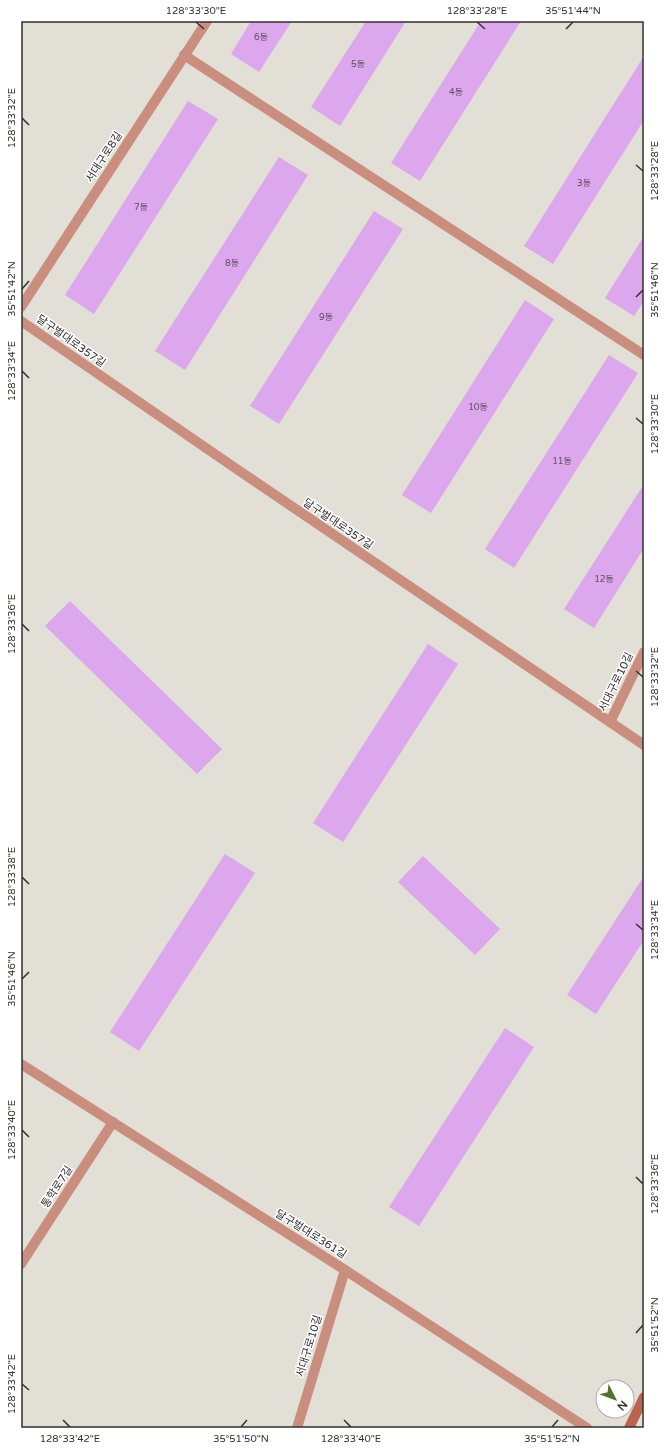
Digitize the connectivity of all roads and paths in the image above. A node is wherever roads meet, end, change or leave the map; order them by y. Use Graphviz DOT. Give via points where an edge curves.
graph roads {
  1 [pos="207,21"];
  2 [pos="184,55"];
  3 [pos="21,307"];
  4 [pos="21,321"];
  5 [pos="644,355"];
  6 [pos="644,652"];
  7 [pos="610,722"];
  8 [pos="644,745"];
  9 [pos="21,1064"];
  10 [pos="113,1122"];
  11 [pos="21,1264"];
  12 [pos="345,1270"];
  13 [pos="644,1397"];
  14 [pos="297,1428"];
  15 [pos="587,1428"];
  16 [pos="629,1428"];
  1 -- 2 [label="street, 서대구로8길"];
  2 -- 3 [label="street, 서대구로8길"];
  2 -- 5 [label="street"];
  4 -- 7 [label="street, 달구벌대로357길"];
  6 -- 7 [label="street, 서대구로10길"];
  7 -- 8 [label="street, 달구벌대로357길"];
  9 -- 10 [label="street, 달구벌대로361길"];
  10 -- 11 [label="street, 통학로7길"];
  10 -- 12 [label="street, 달구벌대로361길"];
  12 -- 14 [label="street, 서대구로10길"];
  12 -- 15 [label="street, 달구벌대로361길"];
  13 -- 16 [label="main road"];
}
